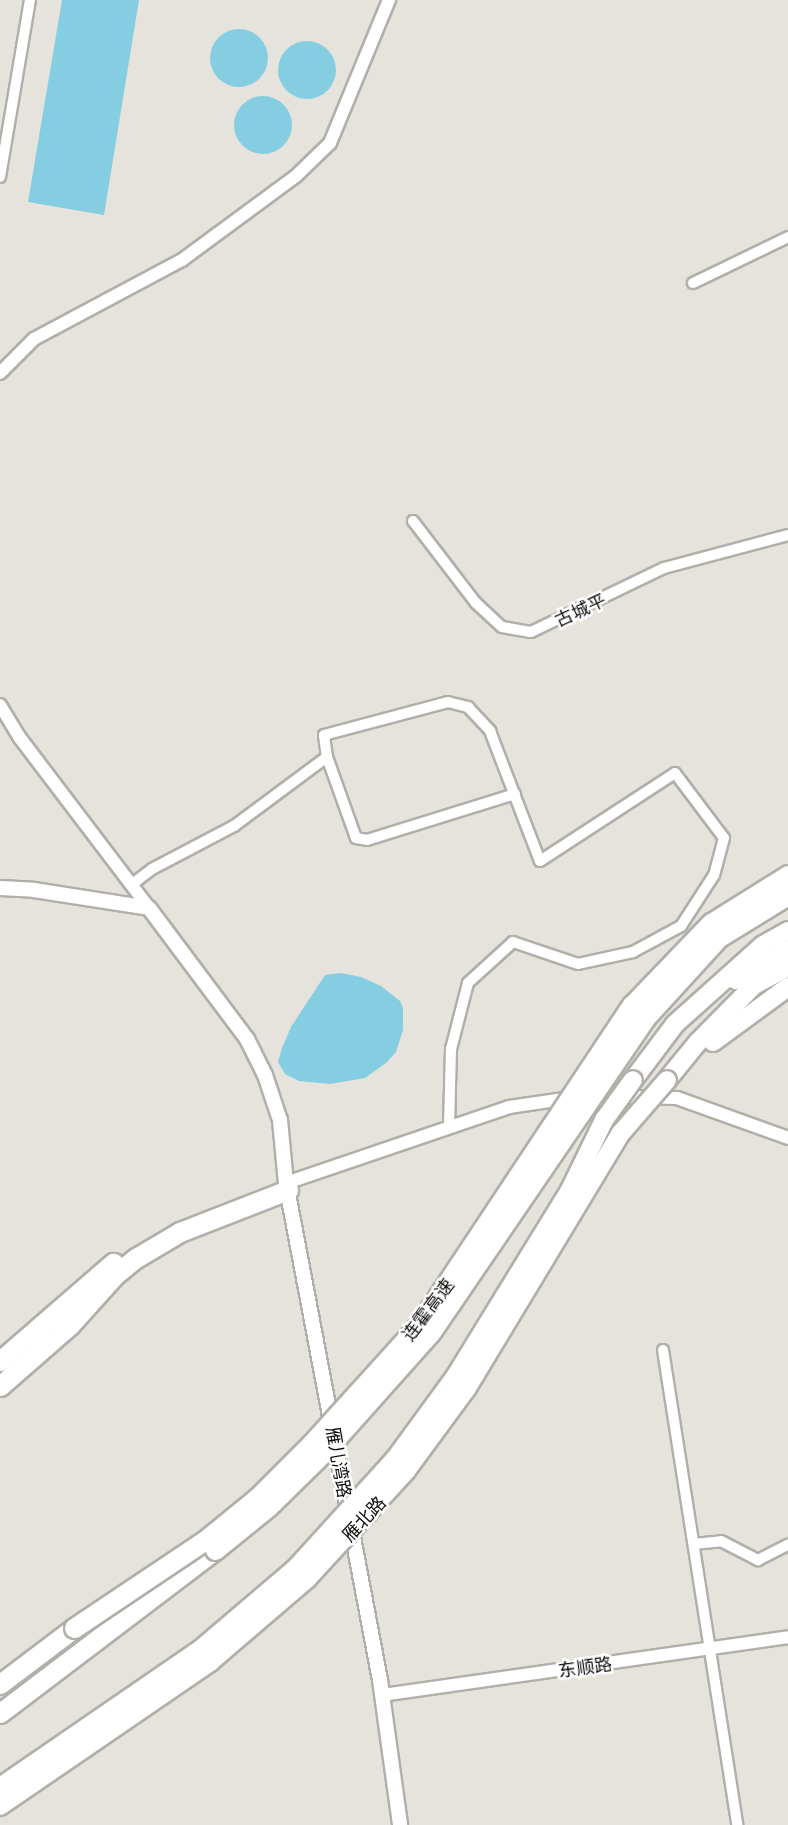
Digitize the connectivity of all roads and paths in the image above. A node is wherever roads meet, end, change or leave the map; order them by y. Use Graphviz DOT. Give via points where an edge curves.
graph roads {
  1 [pos="30,0"];
  2 [pos="388,0"];
  3 [pos="0,177"];
  4 [pos="788,237"];
  5 [pos="693,283"];
  6 [pos="0,373"];
  7 [pos="413,521"];
  8 [pos="788,535"];
  9 [pos="0,705"];
  10 [pos="327,757"];
  11 [pos="514,794"];
  12 [pos="788,875"];
  13 [pos="131,885"];
  14 [pos="0,888"];
  15 [pos="788,894"];
  16 [pos="149,908"];
  17 [pos="788,931"];
  18 [pos="788,951"];
  19 [pos="788,967"];
  20 [pos="788,987"];
  21 [pos="788,1000"];
  22 [pos="633,1080"];
  23 [pos="667,1080"];
  24 [pos="449,1127"];
  25 [pos="788,1138"];
  26 [pos="287,1187"];
  27 [pos="663,1350"];
  28 [pos="0,1361"];
  29 [pos="0,1385"];
  30 [pos="694,1544"];
  31 [pos="788,1545"];
  32 [pos="788,1637"];
  33 [pos="80,1640"];
  34 [pos="711,1648"];
  35 [pos="0,1671"];
  36 [pos="0,1684"];
  37 [pos="382,1695"];
  38 [pos="0,1696"];
  39 [pos="0,1713"];
  40 [pos="0,1787"];
  41 [pos="0,1806"];
  42 [pos="400,1825"];
  43 [pos="737,1825"];
  1 -- 3 [label="street"];
  2 -- 6 [label="street" via="330,143 296,176 182,260 34,340"];
  4 -- 5 [label="street"];
  7 -- 8 [label="street, 古城平" via="476,603 502,627 531,632 664,568"];
  9 -- 13 [label="street"];
  10 -- 11 [label="street" via="356,838 368,840"];
  10 -- 11 [label="street" via="324,735 448,702 468,707 490,731"];
  10 -- 13 [label="street" via="234,826"];
  11 -- 24 [label="street" via="540,861 675,773 724,838 714,875 681,926 633,952 578,964 513,942 468,983 451,1049"];
  12 -- 33 [label="highway, 连霍高速, bridge" via="711,923 632,1005 419,1325 311,1444 258,1497"];
  13 -- 16 [label="street"];
  14 -- 16 [label="main road"];
  15 -- 33 [label="highway, 连霍高速, bridge" via="718,938 645,1018 431,1332 326,1451 215,1550"];
  16 -- 26 [label="main road, 雁儿湾路" via="247,1039 259,1063 280,1120"];
  17 -- 22 [label="highway" via="763,945 675,1024"];
  18 -- 22 [label="highway" via="735,980"];
  19 -- 23 [label="highway" via="754,985"];
  20 -- 23 [label="highway"];
  21 -- 23 [label="highway"];
  22 -- 40 [label="highway, 雁北路, bridge" via="604,1120 570,1190 455,1377 395,1459 296,1567 202,1648"];
  23 -- 41 [label="highway, 雁北路, bridge" via="621,1133 467,1388 407,1471 316,1569 210,1662"];
  24 -- 25 [label="street" via="509,1107 602,1094 677,1097"];
  24 -- 26 [label="street" via="316,1171"];
  26 -- 28 [label="highway" via="176,1224 140,1243"];
  26 -- 29 [label="highway" via="180,1232 136,1258 70,1325"];
  26 -- 37 [label="main road, 雁儿湾路"];
  27 -- 30 [label="street"];
  30 -- 31 [label="street" via="721,1541 758,1560"];
  30 -- 34 [label="street"];
  32 -- 34 [label="street, 东顺路"];
  33 -- 35 [label="highway"];
  33 -- 36 [label="highway, 连霍高速"];
  33 -- 38 [label="highway, 连霍高速"];
  33 -- 39 [label="highway"];
  34 -- 37 [label="street, 东顺路"];
  34 -- 43 [label="street"];
  37 -- 42 [label="main road, 雁儿湾路"];
}
